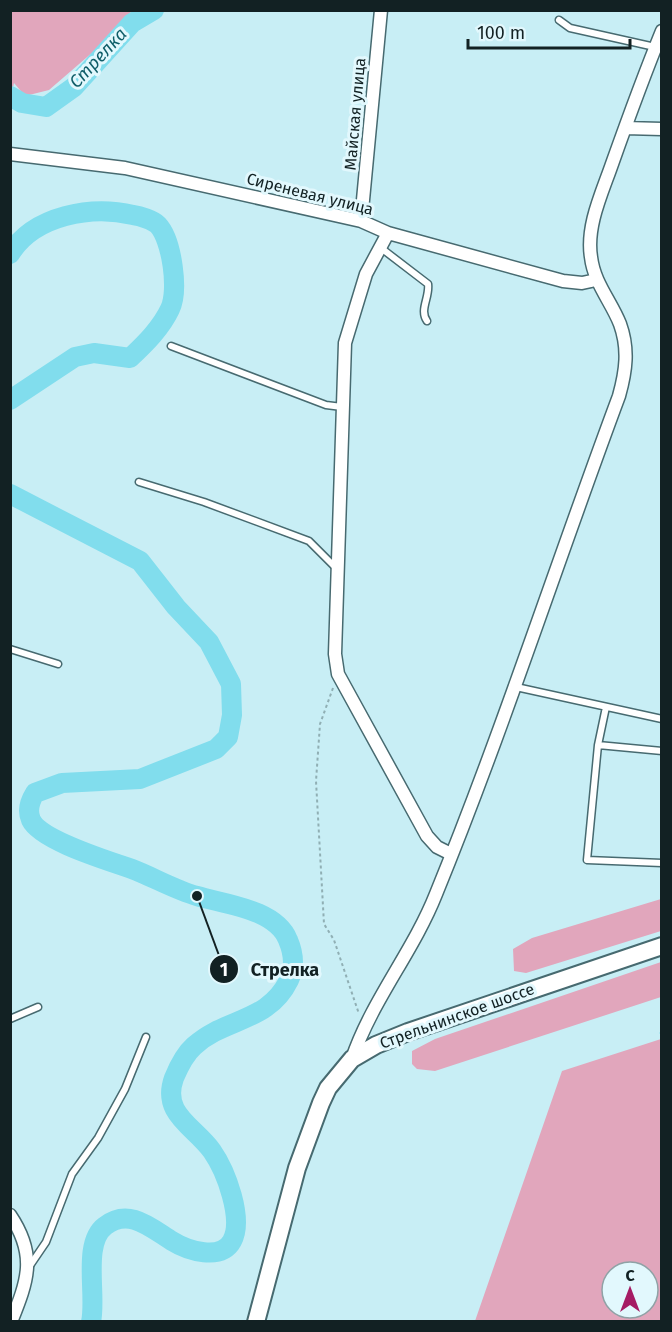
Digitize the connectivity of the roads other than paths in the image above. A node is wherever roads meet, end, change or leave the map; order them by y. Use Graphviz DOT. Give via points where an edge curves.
graph roads {
  1 [pos="381,10"];
  2 [pos="559,20"];
  3 [pos="662,31"];
  4 [pos="655,47"];
  5 [pos="625,128"];
  6 [pos="662,129"];
  7 [pos="10,154"];
  8 [pos="361,221"];
  9 [pos="388,233"];
  10 [pos="380,248"];
  11 [pos="596,280"];
  12 [pos="427,321"];
  13 [pos="171,346"];
  14 [pos="343,407"];
  15 [pos="139,482"];
  16 [pos="336,568"];
  17 [pos="10,649"];
  18 [pos="58,664"];
  19 [pos="516,687"];
  20 [pos="606,707"];
  21 [pos="662,719"];
  22 [pos="598,745"];
  23 [pos="662,751"];
  24 [pos="451,854"];
  25 [pos="662,863"];
  26 [pos="662,946"];
  27 [pos="38,1007"];
  28 [pos="10,1019"];
  29 [pos="146,1037"];
  30 [pos="352,1059"];
  31 [pos="10,1215"];
  32 [pos="29,1267"];
  33 [pos="11,1322"];
  34 [pos="256,1322"];
  1 -- 8 [label="street, Майская улица"];
  2 -- 4 [label="lane" via="570,28"];
  3 -- 4 [label="street"];
  4 -- 5 [label="street"];
  5 -- 6 [label="street"];
  5 -- 11 [label="street" via="591,229 590,256"];
  7 -- 8 [label="street, Сиреневая улица" via="125,168"];
  8 -- 9 [label="street, Сиреневая улица"];
  9 -- 10 [label="street"];
  9 -- 11 [label="street, Сиреневая улица" via="563,281"];
  10 -- 12 [label="lane" via="428,284 423,310"];
  10 -- 14 [label="street" via="366,274 345,343"];
  11 -- 19 [label="street" via="619,324 626,346 626,370"];
  13 -- 14 [label="lane" via="326,405"];
  14 -- 16 [label="street"];
  15 -- 16 [label="lane" via="309,541"];
  16 -- 24 [label="street" via="338,674 427,836"];
  17 -- 18 [label="lane"];
  19 -- 20 [label="lane"];
  19 -- 24 [label="street"];
  20 -- 21 [label="lane"];
  20 -- 22 [label="lane"];
  22 -- 23 [label="lane"];
  22 -- 25 [label="lane" via="587,860"];
  24 -- 30 [label="street" via="413,945 364,1025"];
  26 -- 30 [label="main road, Стрельнинское шоссе" via="408,1032"];
  27 -- 28 [label="lane"];
  29 -- 32 [label="lane" via="125,1089 98,1138 72,1174 46,1242"];
  30 -- 34 [label="main road, Стрельнинское шоссе" via="328,1088 309,1130"];
  31 -- 32 [label="street" via="22,1234"];
  32 -- 33 [label="street"];
}
